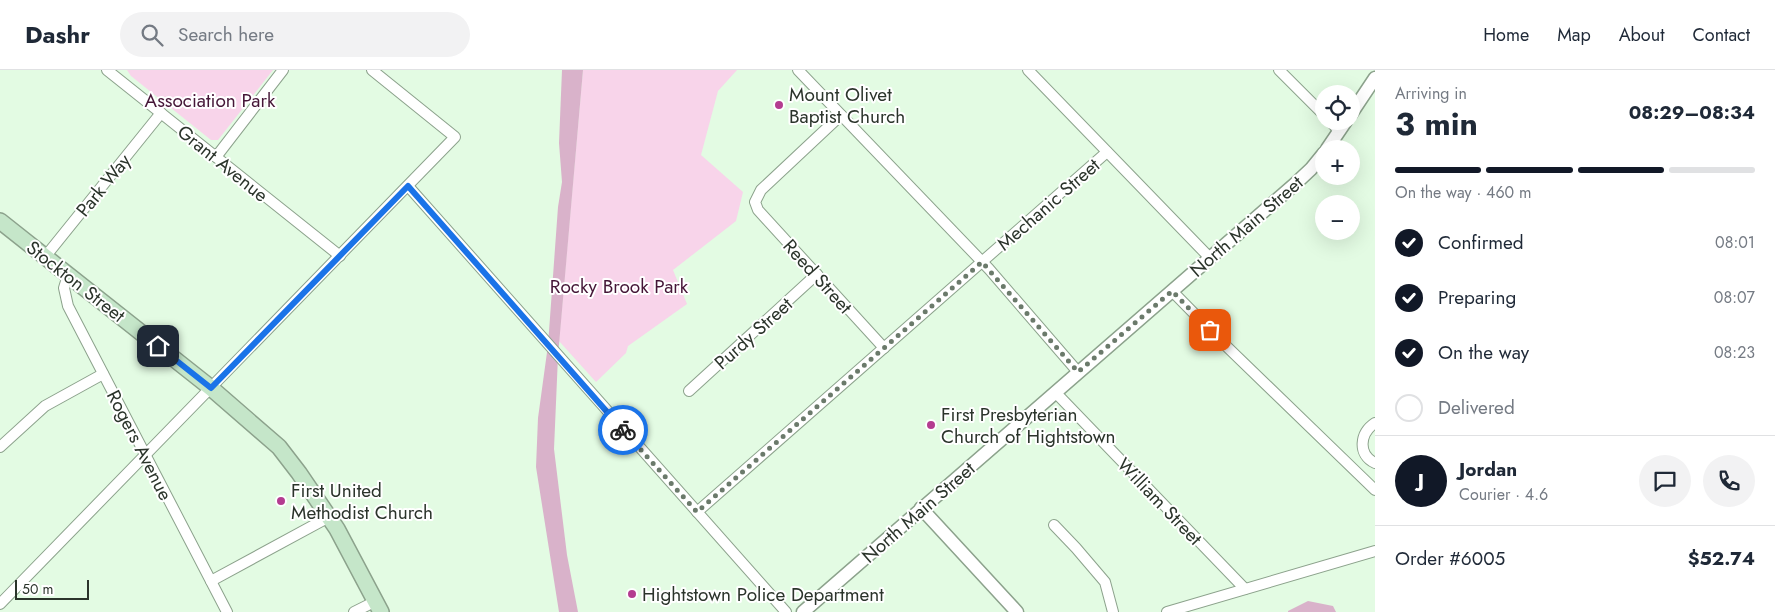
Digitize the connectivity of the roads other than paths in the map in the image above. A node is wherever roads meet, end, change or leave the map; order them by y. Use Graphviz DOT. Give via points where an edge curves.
graph roads {
  1 [pos="283,70"];
  2 [pos="372,70"];
  3 [pos="798,70"];
  4 [pos="1028,70"];
  5 [pos="1279,70"];
  6 [pos="110,71"];
  7 [pos="1375,78"];
  8 [pos="1360,100"];
  9 [pos="1315,106"];
  10 [pos="161,113"];
  11 [pos="841,115"];
  12 [pos="1107,152"];
  13 [pos="216,157"];
  14 [pos="1315,163"];
  15 [pos="408,186"];
  16 [pos="0,221"];
  17 [pos="340,256"];
  18 [pos="46,257"];
  19 [pos="1210,258"];
  20 [pos="982,262"];
  21 [pos="817,274"];
  22 [pos="68,275"];
  23 [pos="1172,291"];
  24 [pos="884,348"];
  25 [pos="1078,372"];
  26 [pos="103,374"];
  27 [pos="211,388"];
  28 [pos="689,391"];
  29 [pos="1055,392"];
  30 [pos="1375,423"];
  31 [pos="1,444"];
  32 [pos="145,456"];
  33 [pos="1373,462"];
  34 [pos="1359,474"];
  35 [pos="1375,490"];
  36 [pos="921,508"];
  37 [pos="697,512"];
  38 [pos="329,517"];
  39 [pos="1054,525"];
  40 [pos="1375,551"];
  41 [pos="211,581"];
  42 [pos="1245,589"];
  43 [pos="0,604"];
  44 [pos="378,606"];
  45 [pos="227,612"];
  46 [pos="354,612"];
  47 [pos="786,612"];
  48 [pos="803,612"];
  49 [pos="1017,612"];
  50 [pos="1113,612"];
  51 [pos="1167,612"];
  1 -- 13 [label="street"];
  2 -- 15 [label="street" via="455,138"];
  3 -- 11 [label="street"];
  4 -- 12 [label="street"];
  5 -- 9 [label="street"];
  6 -- 10 [label="street, Grant Avenue"];
  7 -- 8 [label="street"];
  10 -- 13 [label="street, Grant Avenue"];
  10 -- 18 [label="street, Park Way"];
  11 -- 20 [label="street"];
  11 -- 21 [label="street, Reed Street" via="761,190 755,202 758,210"];
  12 -- 19 [label="street"];
  12 -- 20 [label="street, Mechanic Street"];
  13 -- 17 [label="street, Grant Avenue"];
  14 -- 19 [label="street, North Main Street"];
  15 -- 17 [label="street"];
  15 -- 37 [label="street"];
  16 -- 18 [label="main road, Stockton Street"];
  17 -- 27 [label="street"];
  18 -- 22 [label="main road, Stockton Street"];
  19 -- 23 [label="street, North Main Street"];
  20 -- 24 [label="street, Mechanic Street"];
  20 -- 25 [label="street"];
  21 -- 24 [label="street, Reed Street"];
  21 -- 28 [label="street, Purdy Street"];
  22 -- 26 [label="street, Rogers Avenue" via="64,288 68,306"];
  22 -- 27 [label="main road, Stockton Street"];
  23 -- 25 [label="street, North Main Street"];
  23 -- 34 [label="street"];
  24 -- 37 [label="street, Mechanic Street"];
  25 -- 29 [label="street, North Main Street"];
  26 -- 31 [label="street" via="45,406"];
  26 -- 32 [label="street, Rogers Avenue"];
  27 -- 32 [label="street"];
  27 -- 38 [label="main road, Stockton Street" via="279,447"];
  29 -- 36 [label="street, North Main Street"];
  29 -- 42 [label="street, William Street"];
  30 -- 33 [label="street" via="1364,434 1362,442 1366,456"];
  32 -- 41 [label="street, Rogers Avenue"];
  32 -- 43 [label="street"];
  33 -- 34 [label="street"];
  34 -- 35 [label="street"];
  36 -- 48 [label="street, North Main Street"];
  36 -- 49 [label="street"];
  37 -- 47 [label="street"];
  38 -- 41 [label="street"];
  38 -- 44 [label="main road, Stockton Street"];
  39 -- 50 [label="street" via="1105,582"];
  40 -- 42 [label="street"];
  41 -- 45 [label="street, Rogers Avenue"];
  42 -- 51 [label="street"];
  44 -- 46 [label="street"];
}
